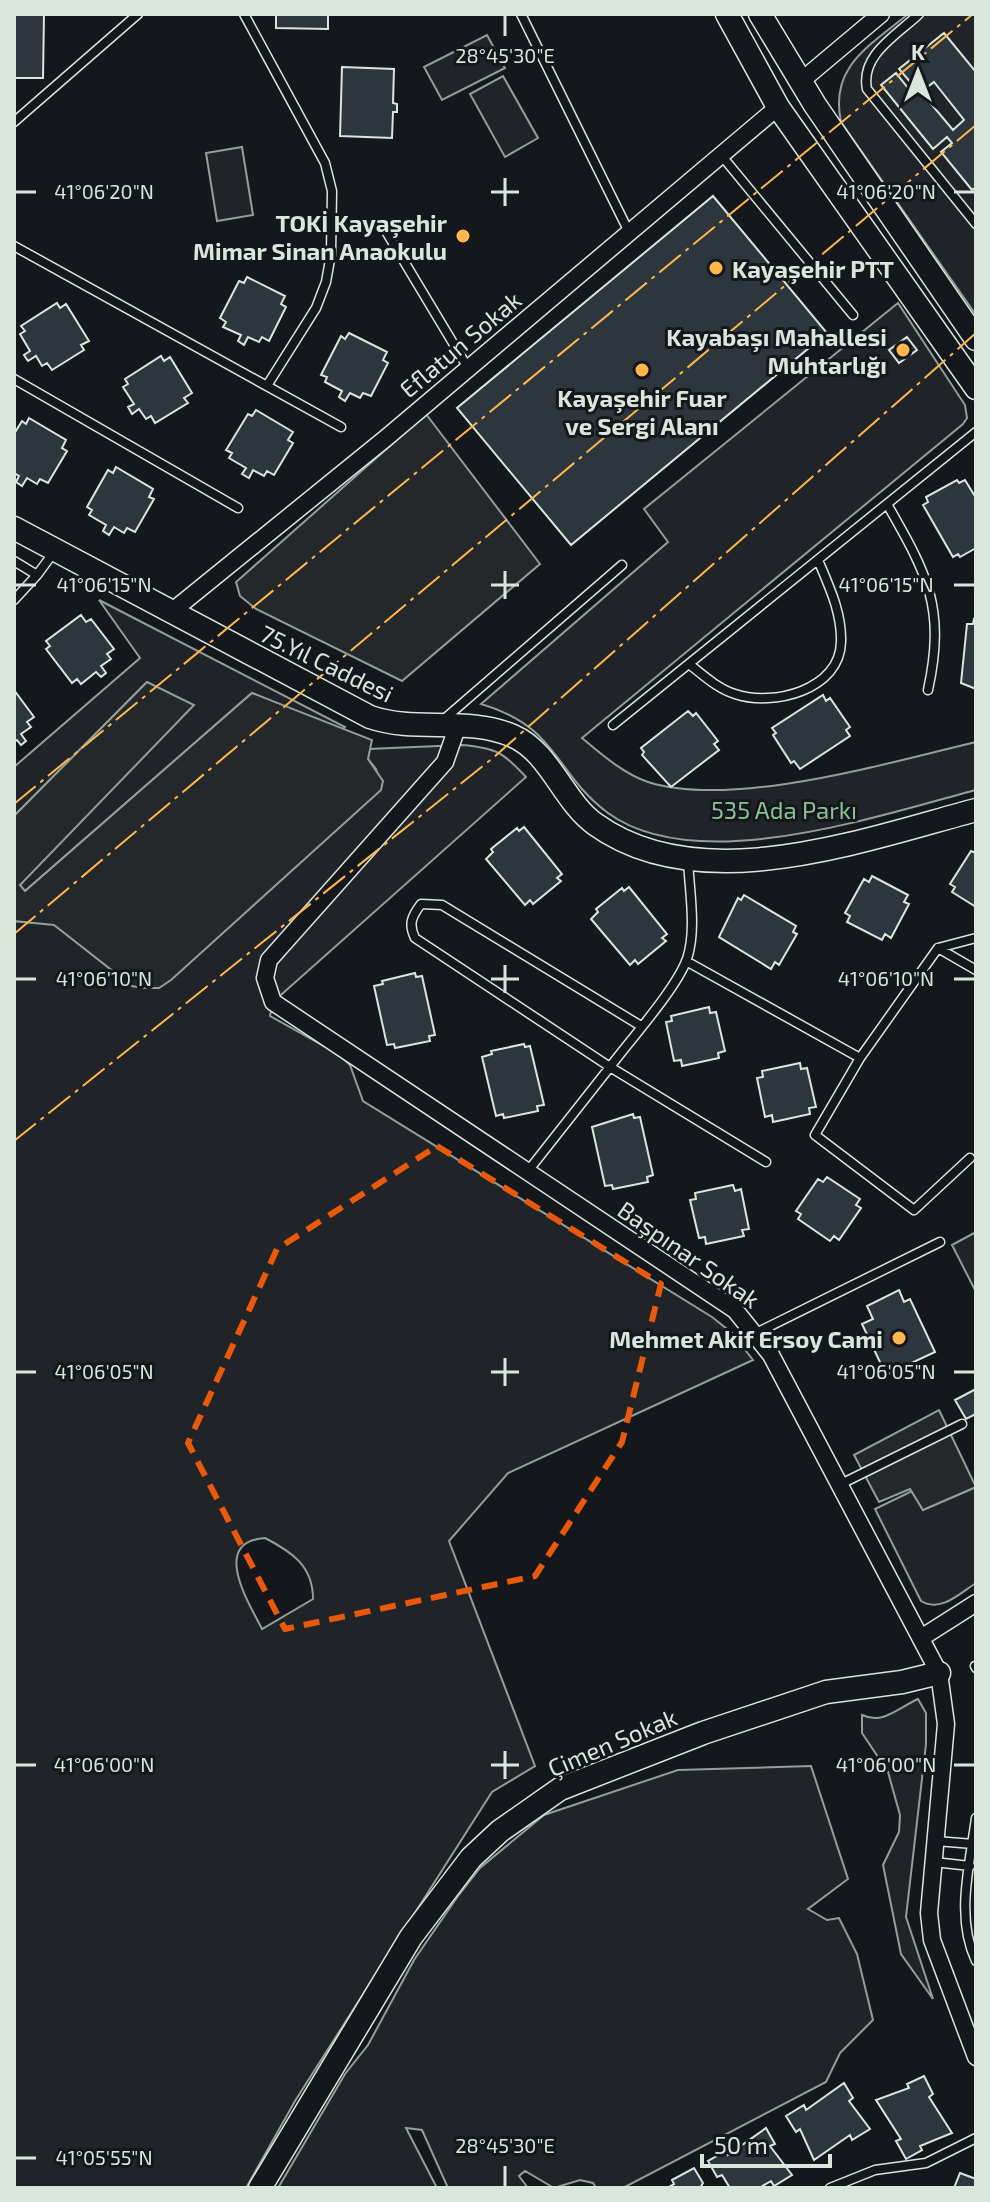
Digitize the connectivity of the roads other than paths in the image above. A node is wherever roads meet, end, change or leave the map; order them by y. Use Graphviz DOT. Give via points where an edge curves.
graph roads {
  1 [pos="138,14"];
  2 [pos="244,14"];
  3 [pos="521,14"];
  4 [pos="727,14"];
  5 [pos="760,14"];
  6 [pos="881,14"];
  7 [pos="919,14"];
  8 [pos="800,82"];
  9 [pos="778,107"];
  10 [pos="14,122"];
  11 [pos="721,155"];
  12 [pos="976,224"];
  13 [pos="384,228"];
  14 [pos="630,232"];
  15 [pos="14,246"];
  16 [pos="853,315"];
  17 [pos="976,339"];
  18 [pos="468,368"];
  19 [pos="14,379"];
  20 [pos="268,384"];
  21 [pos="976,388"];
  22 [pos="341,427"];
  23 [pos="976,432"];
  24 [pos="887,504"];
  25 [pos="238,508"];
  26 [pos="14,528"];
  27 [pos="55,551"];
  28 [pos="818,560"];
  29 [pos="14,561"];
  30 [pos="622,565"];
  31 [pos="37,575"];
  32 [pos="14,600"];
  33 [pos="170,613"];
  34 [pos="689,664"];
  35 [pos="928,690"];
  36 [pos="613,725"];
  37 [pos="447,726"];
  38 [pos="976,810"];
  39 [pos="688,859"];
  40 [pos="976,938"];
  41 [pos="938,948"];
  42 [pos="686,961"];
  43 [pos="976,970"];
  44 [pos="641,1026"];
  45 [pos="860,1058"];
  46 [pos="610,1067"];
  47 [pos="970,1158"];
  48 [pos="766,1162"];
  49 [pos="527,1172"];
  50 [pos="940,1242"];
  51 [pos="756,1333"];
  52 [pos="962,1424"];
  53 [pos="841,1484"];
  54 [pos="976,1603"];
  55 [pos="921,1638"];
  56 [pos="939,1673"];
  57 [pos="976,1818"];
  58 [pos="936,1841"];
  59 [pos="973,1844"];
  60 [pos="933,1862"];
  61 [pos="970,1866"];
  62 [pos="976,1961"];
  63 [pos="976,2057"];
  64 [pos="976,2138"];
  65 [pos="260,2188"];
  66 [pos="830,2188"];
  1 -- 10 [label="lane"];
  2 -- 20 [label="lane" via="325,163 332,191 326,282 316,308"];
  3 -- 14 [label="lane"];
  4 -- 9 [label="street"];
  5 -- 8 [label="street"];
  6 -- 8 [label="street"];
  7 -- 12 [label="lane" via="872,57 866,68 867,89"];
  8 -- 17 [label="street"];
  9 -- 11 [label="street, Eflatun Sokak"];
  9 -- 21 [label="street"];
  11 -- 14 [label="street, Eflatun Sokak"];
  11 -- 16 [label="lane"];
  13 -- 18 [label="lane"];
  14 -- 18 [label="street, Eflatun Sokak"];
  15 -- 20 [label="lane"];
  18 -- 33 [label="street, Eflatun Sokak"];
  19 -- 25 [label="lane"];
  20 -- 22 [label="lane"];
  23 -- 24 [label="lane"];
  24 -- 28 [label="lane"];
  24 -- 35 [label="lane" via="925,576 935,609 937,645"];
  26 -- 27 [label="street, 75.Yıl Caddesi"];
  27 -- 31 [label="lane"];
  27 -- 33 [label="street, 75.Yıl Caddesi"];
  28 -- 34 [label="lane"];
  28 -- 34 [label="lane" via="841,628 837,662 825,677 780,697 758,699 733,694"];
  29 -- 31 [label="lane"];
  30 -- 37 [label="lane"];
  31 -- 32 [label="lane"];
  33 -- 37 [label="street, 75.Yıl Caddesi" via="370,717 391,724"];
  34 -- 36 [label="lane"];
  37 -- 39 [label="street, 75.Yıl Caddesi" via="514,736 593,823 641,851"];
  37 -- 49 [label="street, Başpınar Sokak" via="445,762 269,960 265,978 273,1002"];
  38 -- 39 [label="street, 75.Yıl Caddesi" via="806,853"];
  39 -- 42 [label="lane"];
  40 -- 41 [label="lane"];
  41 -- 43 [label="lane"];
  41 -- 45 [label="lane"];
  42 -- 44 [label="lane"];
  42 -- 45 [label="lane"];
  44 -- 46 [label="lane"];
  44 -- 46 [label="lane" via="442,905 421,904 412,915 415,938"];
  45 -- 47 [label="lane" via="815,1135 914,1210"];
  46 -- 48 [label="lane"];
  46 -- 49 [label="lane"];
  49 -- 51 [label="street, Başpınar Sokak" via="735,1310"];
  50 -- 51 [label="lane"];
  51 -- 53 [label="street, Başpınar Sokak"];
  52 -- 53 [label="lane"];
  53 -- 55 [label="street, Başpınar Sokak"];
  54 -- 55 [label="street"];
  55 -- 56 [label="street, Başpınar Sokak"];
  56 -- 58 [label="street, Başpınar Sokak" via="946,1724"];
  56 -- 65 [label="street, Çimen Sokak" via="826,1692 718,1727 560,1789 500,1831 471,1858 423,1919"];
  57 -- 59 [label="lane"];
  58 -- 59 [label="lane"];
  58 -- 60 [label="street, Başpınar Sokak"];
  59 -- 61 [label="lane"];
  60 -- 61 [label="lane"];
  60 -- 63 [label="street, Başpınar Sokak" via="932,1940"];
  61 -- 62 [label="lane" via="966,1930"];
  64 -- 66 [label="lane" via="926,2163 875,2170"];
}
